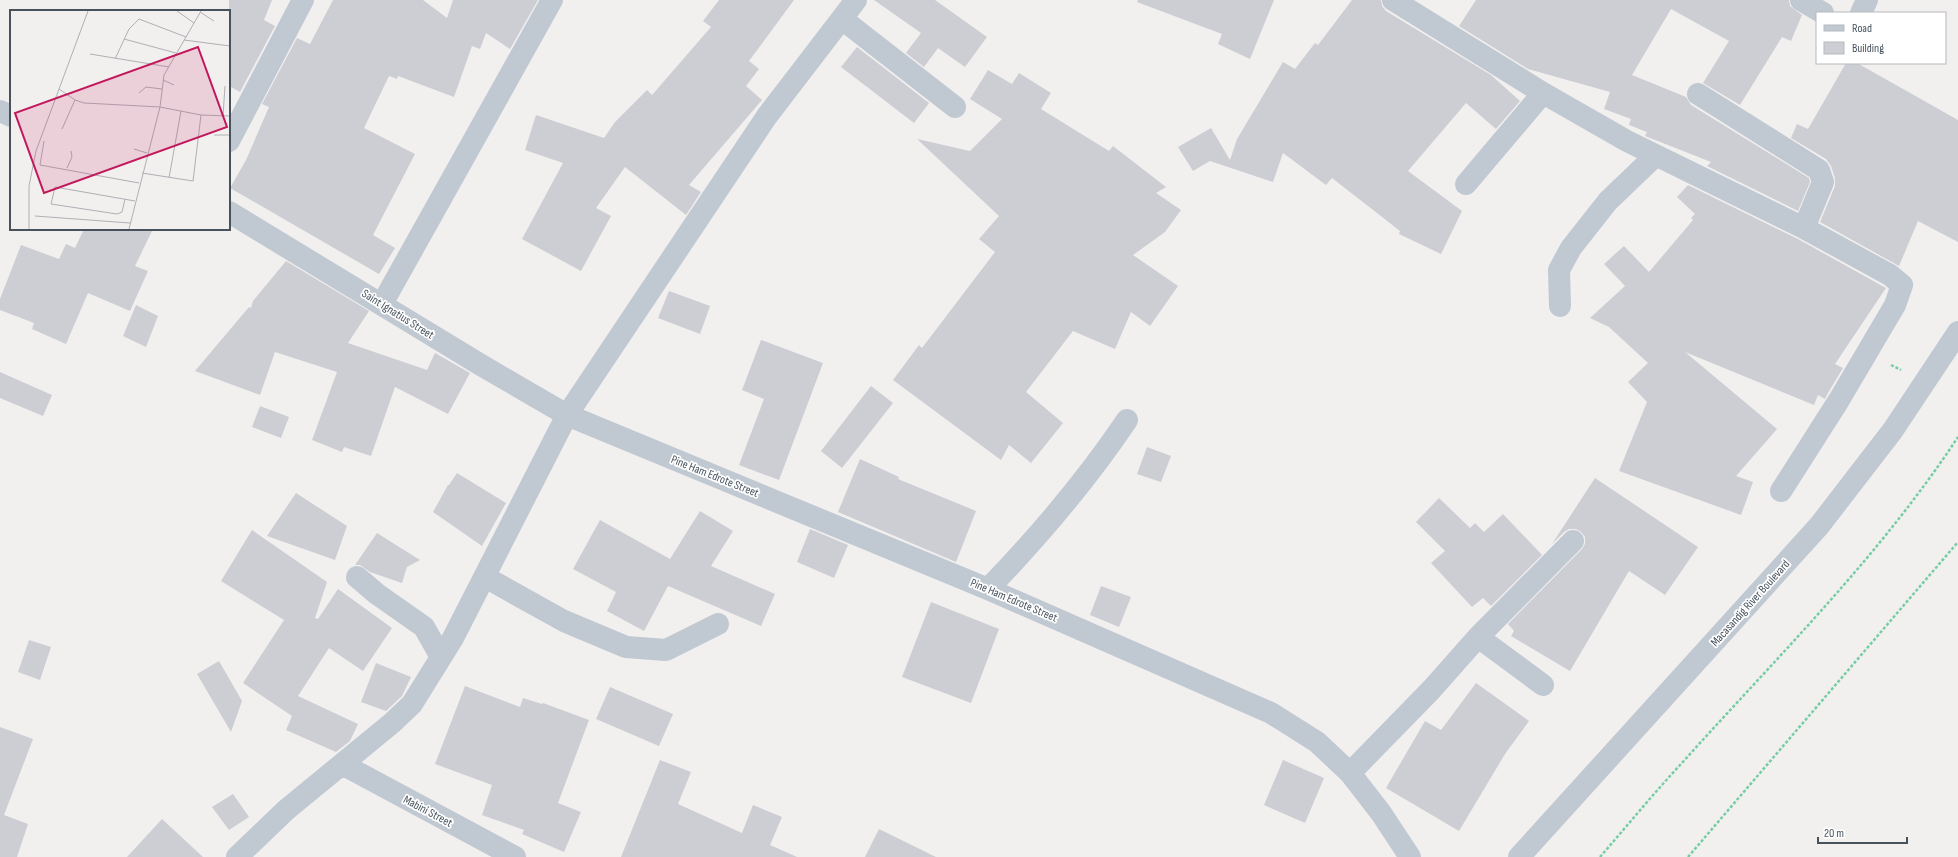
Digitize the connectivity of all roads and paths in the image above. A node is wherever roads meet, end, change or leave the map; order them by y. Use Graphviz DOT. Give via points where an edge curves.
graph roads {
  1 [pos="303,0"];
  2 [pos="552,0"];
  3 [pos="856,0"];
  4 [pos="1393,0"];
  5 [pos="1801,0"];
  6 [pos="1867,0"];
  7 [pos="1821,12"];
  8 [pos="1861,12"];
  9 [pos="842,19"];
  10 [pos="1543,93"];
  11 [pos="1698,94"];
  12 [pos="955,107"];
  13 [pos="0,111"];
  14 [pos="10,116"];
  15 [pos="230,139"];
  16 [pos="1655,156"];
  17 [pos="1466,184"];
  18 [pos="230,213"];
  19 [pos="1804,228"];
  20 [pos="382,304"];
  21 [pos="1560,306"];
  22 [pos="1958,332"];
  23 [pos="1866,352"];
  24 [pos="1925,382"];
  25 [pos="568,415"];
  26 [pos="1127,420"];
  27 [pos="1958,437"];
  28 [pos="1781,491"];
  29 [pos="1573,541"];
  30 [pos="1958,542"];
  31 [pos="357,577"];
  32 [pos="485,577"];
  33 [pos="988,589"];
  34 [pos="718,624"];
  35 [pos="1478,637"];
  36 [pos="441,657"];
  37 [pos="1543,685"];
  38 [pos="342,764"];
  39 [pos="1350,773"];
  40 [pos="237,857"];
  41 [pos="514,857"];
  42 [pos="1410,857"];
  43 [pos="1520,857"];
  44 [pos="1600,857"];
  45 [pos="1688,857"];
  1 -- 15 [label="street"];
  2 -- 20 [label="street"];
  3 -- 9 [label="street"];
  4 -- 10 [label="street"];
  5 -- 7 [label="street"];
  6 -- 8 [label="street"];
  9 -- 12 [label="street"];
  9 -- 25 [label="street" via="767,116"];
  10 -- 16 [label="street"];
  10 -- 17 [label="street"];
  11 -- 19 [label="street" via="1819,170 1824,182"];
  13 -- 14 [label="street"];
  16 -- 19 [label="street"];
  16 -- 21 [label="street" via="1608,201 1571,248 1559,270"];
  18 -- 20 [label="street, Saint Ignatius Street"];
  19 -- 23 [label="street" via="1890,275 1902,285 1895,305"];
  20 -- 25 [label="street, Saint Ignatius Street" via="481,366"];
  22 -- 24 [label="street, Macasandig River Boulevard"];
  23 -- 24 [label="path"];
  23 -- 28 [label="street" via="1839,400"];
  24 -- 43 [label="street, Macasandig River Boulevard" via="1893,430 1819,526"];
  25 -- 32 [label="street"];
  25 -- 33 [label="street, Pine Ham Edrote Street"];
  26 -- 33 [label="street" via="1074,494 1036,539"];
  27 -- 44 [label="path" via="1864,563"];
  29 -- 35 [label="street"];
  30 -- 45 [label="path"];
  31 -- 36 [label="street" via="424,627"];
  32 -- 34 [label="street" via="564,621 626,648 666,650"];
  32 -- 36 [label="street"];
  33 -- 39 [label="street, Pine Ham Edrote Street" via="1271,713 1317,742"];
  35 -- 37 [label="street"];
  35 -- 39 [label="street" via="1431,690"];
  36 -- 38 [label="street" via="412,704"];
  38 -- 40 [label="street" via="286,810"];
  38 -- 41 [label="street, Mabini Street"];
  39 -- 42 [label="street, Pine Ham Edrote Street"];
}
